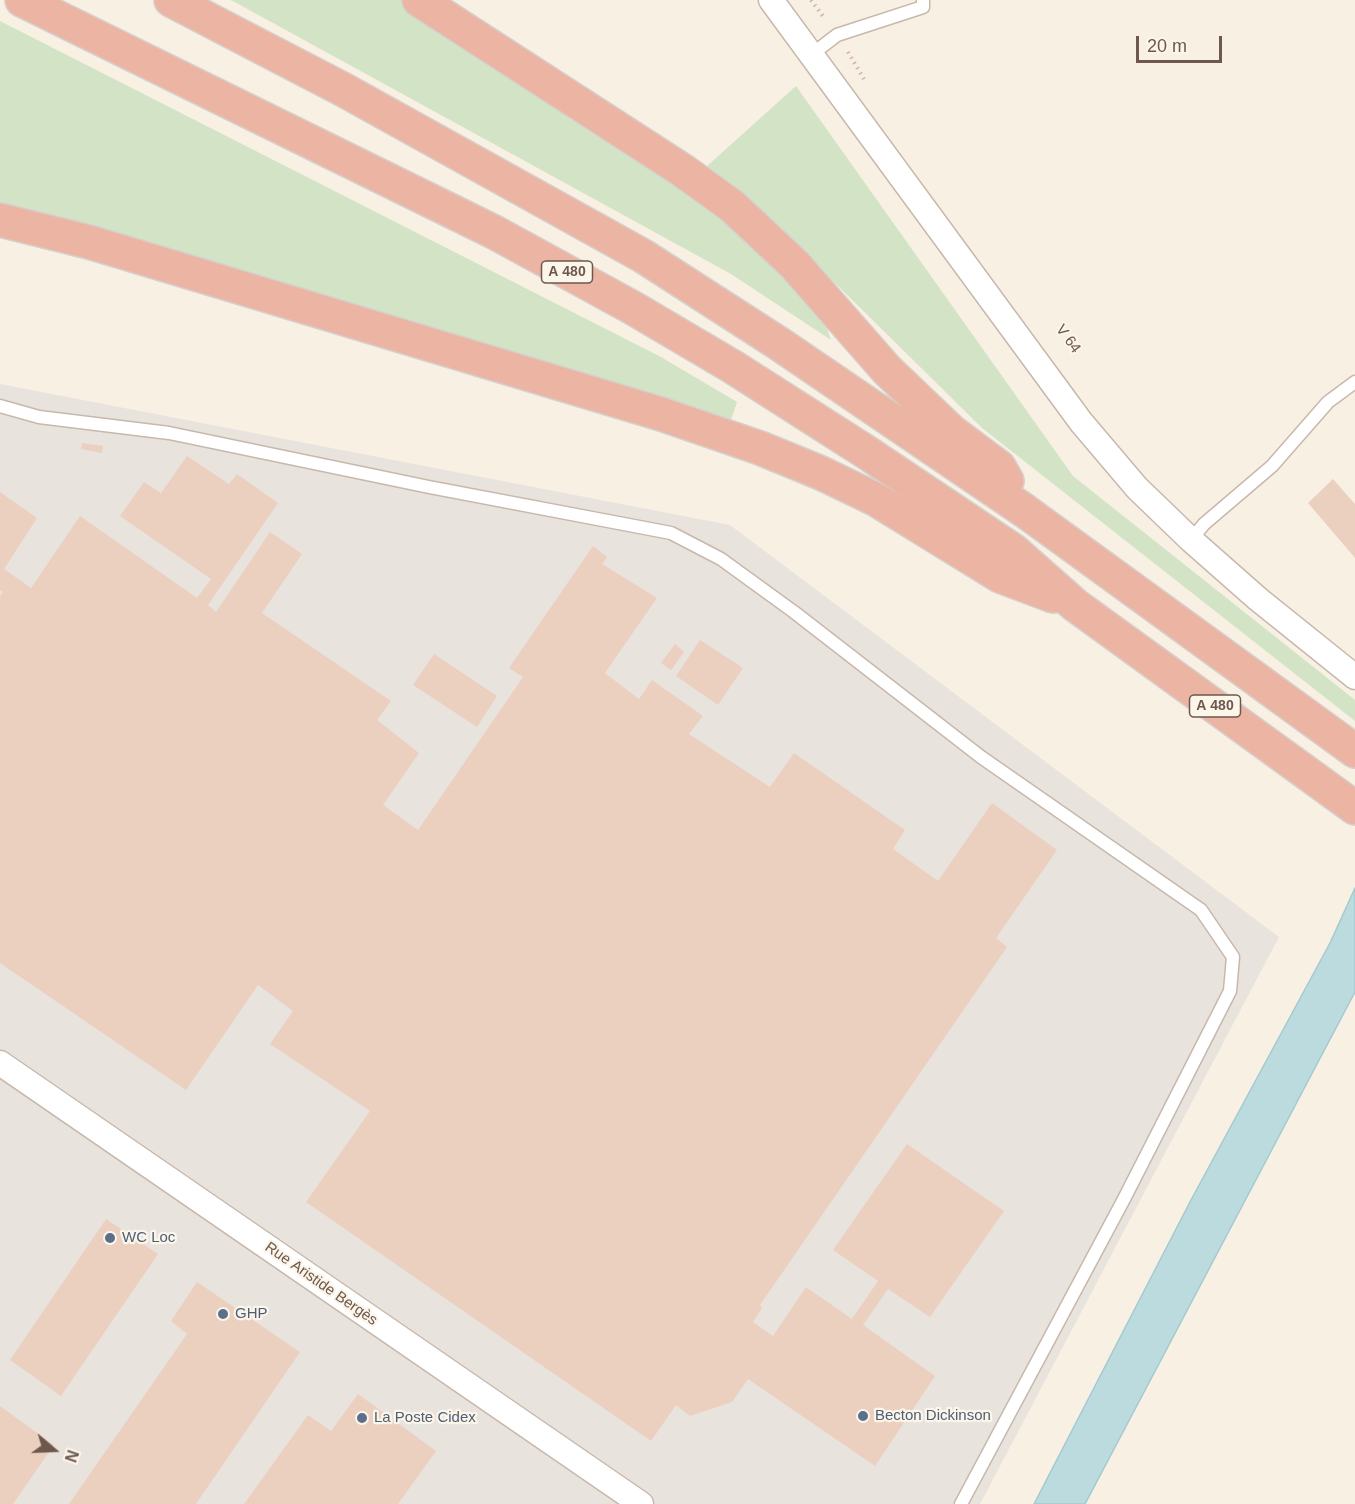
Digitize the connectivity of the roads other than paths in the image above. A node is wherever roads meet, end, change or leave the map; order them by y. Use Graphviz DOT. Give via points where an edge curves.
graph roads {
  1 [pos="22,0"];
  2 [pos="171,0"];
  3 [pos="419,0"];
  4 [pos="771,0"];
  5 [pos="923,0"];
  6 [pos="811,55"];
  7 [pos="0,220"];
  8 [pos="1355,382"];
  9 [pos="0,406"];
  10 [pos="1025,511"];
  11 [pos="1191,540"];
  12 [pos="1075,605"];
  13 [pos="1355,677"];
  14 [pos="1355,751"];
  15 [pos="1355,808"];
  16 [pos="0,1063"];
  17 [pos="641,1504"];
  18 [pos="961,1504"];
  1 -- 12 [label="highway, A 480" via="494,232 633,308 866,452 1014,551"];
  2 -- 10 [label="highway, A 480" via="354,95 643,256"];
  3 -- 10 [label="highway" via="732,206 794,264 887,370 952,432 999,467"];
  4 -- 6 [label="street"];
  5 -- 6 [label="lane" via="923,7 837,35"];
  6 -- 11 [label="street" via="1081,422 1137,488"];
  7 -- 12 [label="highway" via="89,242 661,414 760,448 875,499 1000,576"];
  8 -- 11 [label="lane" via="1328,402 1272,466 1204,524"];
  9 -- 18 [label="lane" via="39,417 169,433 670,533 730,566 981,757 1201,910 1233,957 1230,991 1103,1240"];
  10 -- 14 [label="highway, A 480"];
  11 -- 13 [label="street"];
  12 -- 15 [label="highway, A 480"];
  16 -- 17 [label="street, Rue Aristide Bergès"];
}
